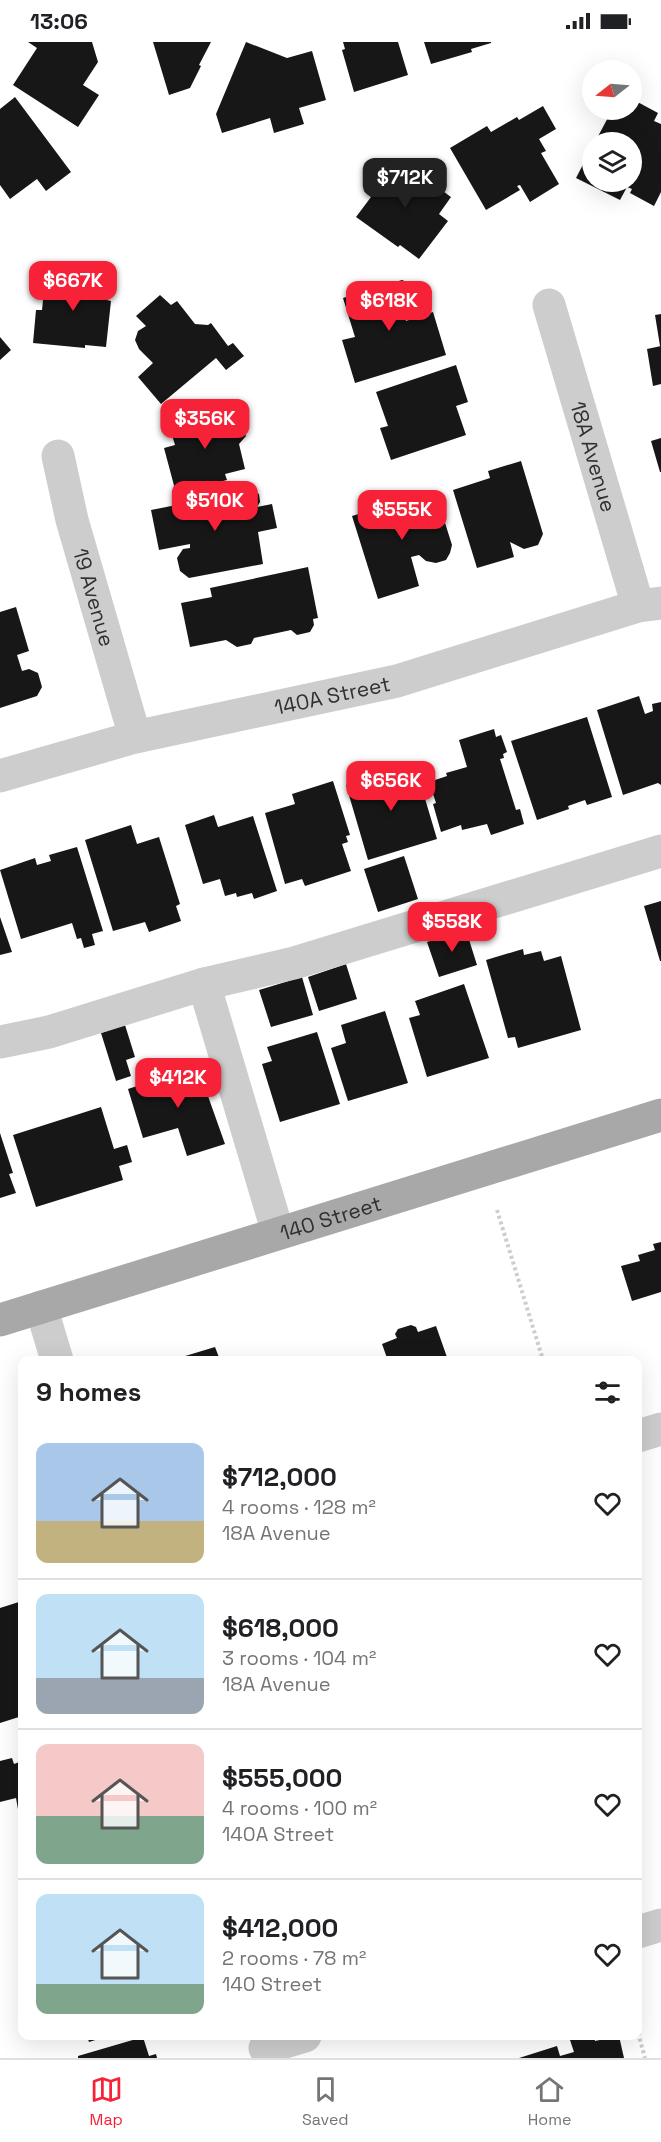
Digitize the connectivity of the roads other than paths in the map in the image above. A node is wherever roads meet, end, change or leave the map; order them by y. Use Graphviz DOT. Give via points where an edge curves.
graph roads {
  1 [pos="549,305"];
  2 [pos="58,456"];
  3 [pos="650,605"];
  4 [pos="135,737"];
  5 [pos="0,776"];
  6 [pos="661,851"];
  7 [pos="204,984"];
  8 [pos="0,1042"];
  9 [pos="661,1115"];
  10 [pos="278,1233"];
  11 [pos="41,1307"];
  12 [pos="0,1320"];
  13 [pos="56,1356"];
  14 [pos="661,1429"];
  15 [pos="642,1435"];
  16 [pos="661,1925"];
  17 [pos="642,1931"];
  18 [pos="290,2040"];
  19 [pos="265,2047"];
  1 -- 3 [label="street, 18A Avenue"];
  2 -- 4 [label="street, 19 Avenue" via="72,520"];
  3 -- 4 [label="street, 140A Street" via="397,681"];
  4 -- 5 [label="street, 140A Street"];
  6 -- 7 [label="street" via="294,963"];
  7 -- 8 [label="street" via="49,1032"];
  7 -- 10 [label="street"];
  9 -- 10 [label="main road, 140 Street"];
  10 -- 11 [label="main road, 140 Street"];
  11 -- 12 [label="main road, 140 Street"];
  11 -- 13 [label="street"];
  14 -- 15 [label="street"];
  16 -- 17 [label="street"];
  18 -- 19 [label="street"];
}
